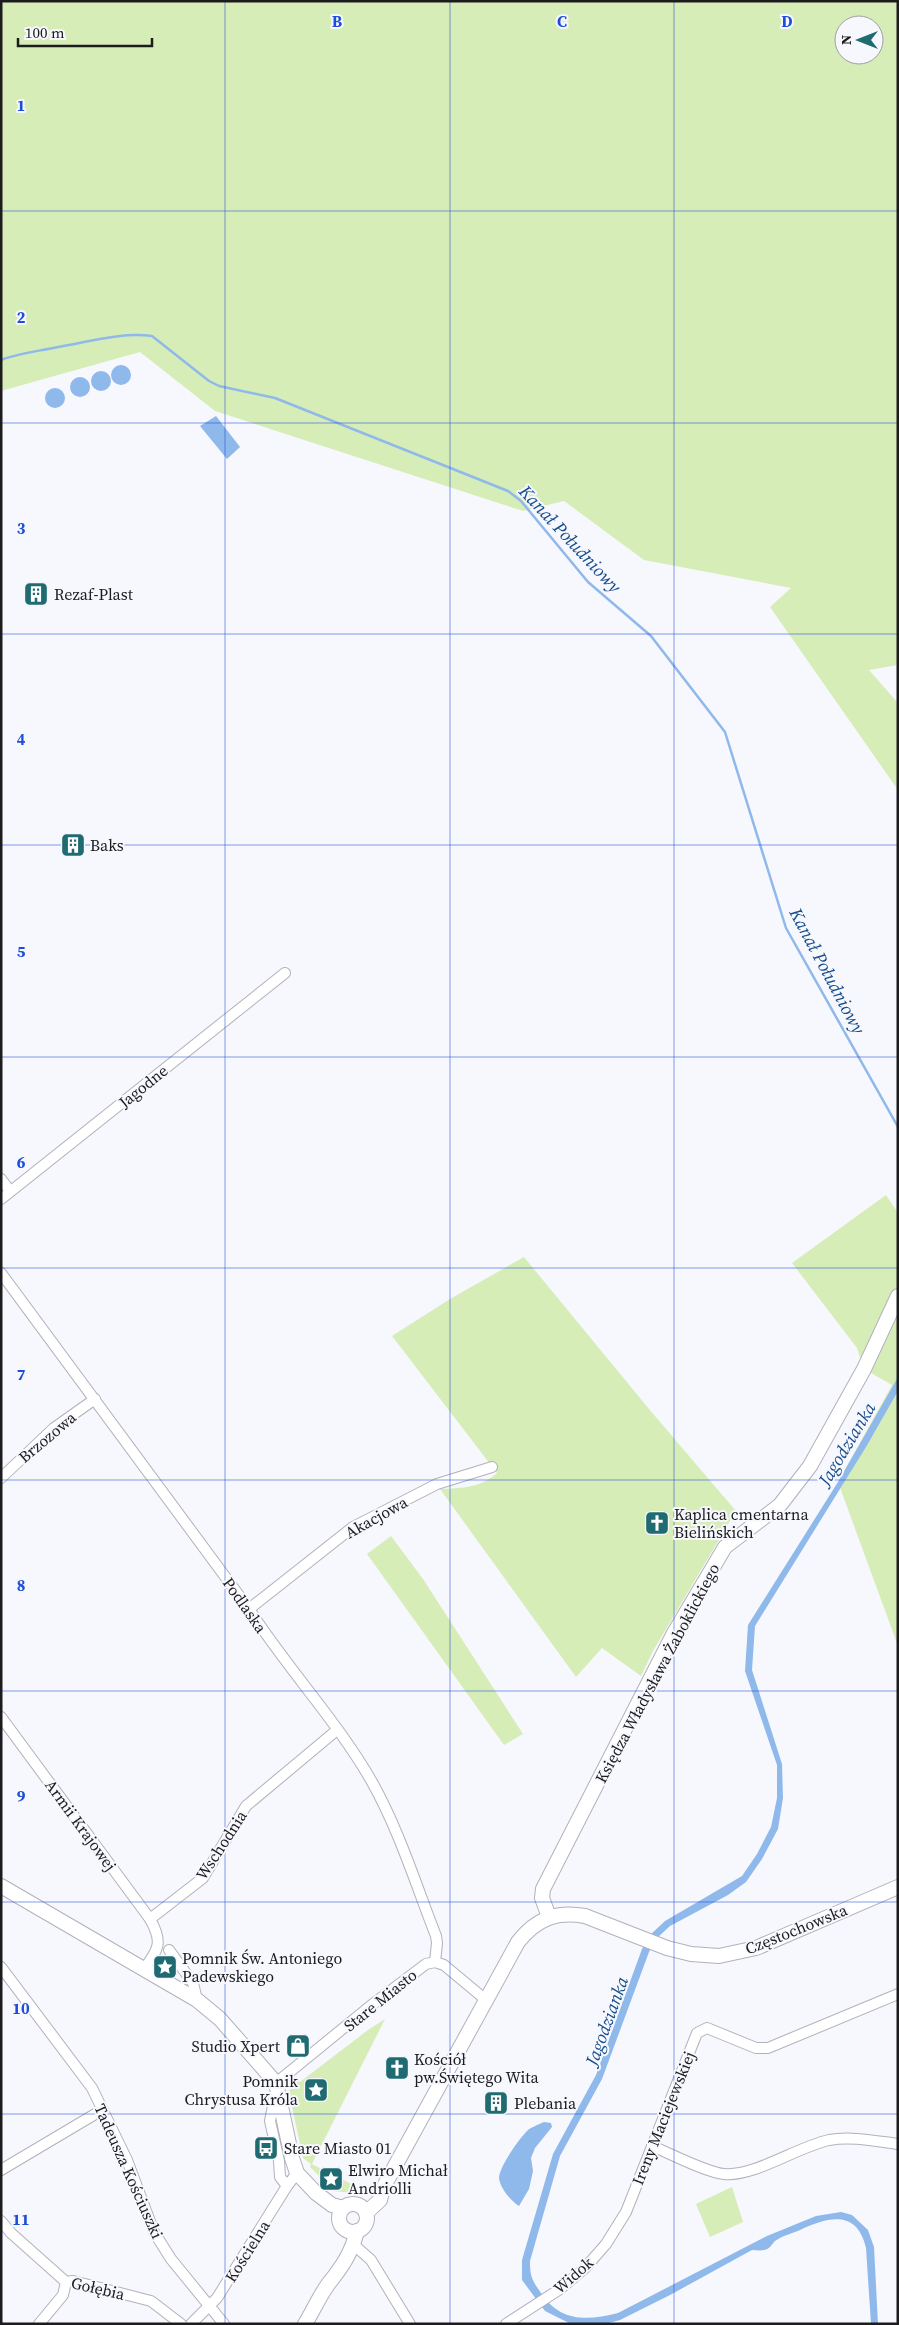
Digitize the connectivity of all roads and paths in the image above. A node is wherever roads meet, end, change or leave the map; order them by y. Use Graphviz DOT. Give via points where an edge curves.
graph roads {
  1 [pos="285,973"];
  2 [pos="1,1179"];
  3 [pos="10,1191"];
  4 [pos="1,1199"];
  5 [pos="1,1273"];
  6 [pos="898,1296"];
  7 [pos="95,1399"];
  8 [pos="492,1467"];
  9 [pos="1,1478"];
  10 [pos="249,1609"];
  11 [pos="1,1716"];
  12 [pos="337,1730"];
  13 [pos="1,1886"];
  14 [pos="898,1887"];
  15 [pos="548,1917"];
  16 [pos="150,1919"];
  17 [pos="169,1950"];
  18 [pos="435,1962"];
  19 [pos="1,1967"];
  20 [pos="144,1969"];
  21 [pos="898,1994"];
  22 [pos="197,2000"];
  23 [pos="486,2000"];
  24 [pos="277,2086"];
  25 [pos="102,2110"];
  26 [pos="898,2144"];
  27 [pos="652,2146"];
  28 [pos="1,2170"];
  29 [pos="297,2173"];
  30 [pos="287,2186"];
  31 [pos="363,2210"];
  32 [pos="341,2212"];
  33 [pos="626,2212"];
  34 [pos="2,2224"];
  35 [pos="352,2235"];
  36 [pos="66,2282"];
  37 [pos="208,2307"];
  38 [pos="310,2322"];
  39 [pos="39,2324"];
  40 [pos="181,2324"];
  41 [pos="191,2324"];
  42 [pos="224,2324"];
  43 [pos="410,2324"];
  44 [pos="506,2324"];
  1 -- 3 [label="street, Jagodne"];
  2 -- 3 [label="street"];
  3 -- 4 [label="street, Jagodne"];
  5 -- 7 [label="street, Podlaska"];
  6 -- 15 [label="main road, Księdza Władysława Żaboklickiego" via="864,1369 810,1466 780,1505 725,1547 674,1633 543,1889 542,1898"];
  7 -- 9 [label="street, Brzozowa" via="54,1428"];
  7 -- 10 [label="street, Podlaska"];
  8 -- 10 [label="street, Akacjowa" via="437,1484 353,1527"];
  10 -- 12 [label="street, Podlaska" via="270,1643"];
  11 -- 16 [label="street, Armii Krajowej"];
  12 -- 16 [label="street, Wschodnia" via="246,1806 203,1878"];
  12 -- 18 [label="street, Podlaska" via="372,1781 388,1813 436,1936"];
  13 -- 20 [label="main road"];
  14 -- 15 [label="main road, Częstochowska" via="746,1951 727,1955 707,1956 667,1948 585,1916"];
  15 -- 23 [label="main road" via="533,1926 518,1942"];
  16 -- 20 [label="street, Armii Krajowej" via="158,1934 158,1946"];
  17 -- 22 [label="street" via="192,1983"];
  18 -- 23 [label="street, Stare Miasto" via="448,1968"];
  18 -- 24 [label="street, Stare Miasto" via="422,1967"];
  19 -- 25 [label="street, Tadeusza Kościuszki" via="92,2088"];
  20 -- 22 [label="main road"];
  21 -- 27 [label="street, Ireny Maciejewskiej" via="768,2048 756,2048 707,2028 697,2033"];
  22 -- 24 [label="main road" via="220,2019"];
  23 -- 31 [label="main road" via="383,2188 380,2200"];
  24 -- 29 [label="main road"];
  24 -- 30 [label="street" via="270,2121 280,2176"];
  25 -- 28 [label="street"];
  25 -- 37 [label="street, Tadeusza Kościuszki" via="127,2160 154,2232"];
  26 -- 27 [label="street" via="848,2138 828,2140 739,2175 721,2174"];
  27 -- 33 [label="street, Ireny Maciejewskiej"];
  29 -- 30 [label="street, Kościelna"];
  29 -- 32 [label="main road"];
  30 -- 37 [label="street, Kościelna" via="242,2262"];
  31 -- 32 [label="main road" via="349,2204"];
  31 -- 35 [label="main road" via="366,2223"];
  32 -- 35 [label="main road" via="340,2223"];
  33 -- 44 [label="street, Widok" via="606,2244 585,2268"];
  34 -- 36 [label="street, Gołębia"];
  35 -- 38 [label="main road" via="330,2273 330,2282"];
  35 -- 43 [label="street"];
  36 -- 39 [label="street" via="63,2295"];
  36 -- 40 [label="street, Gołębia" via="73,2281 151,2301"];
  37 -- 41 [label="street, Kościelna"];
  37 -- 42 [label="street, Tadeusza Kościuszki"];
}
